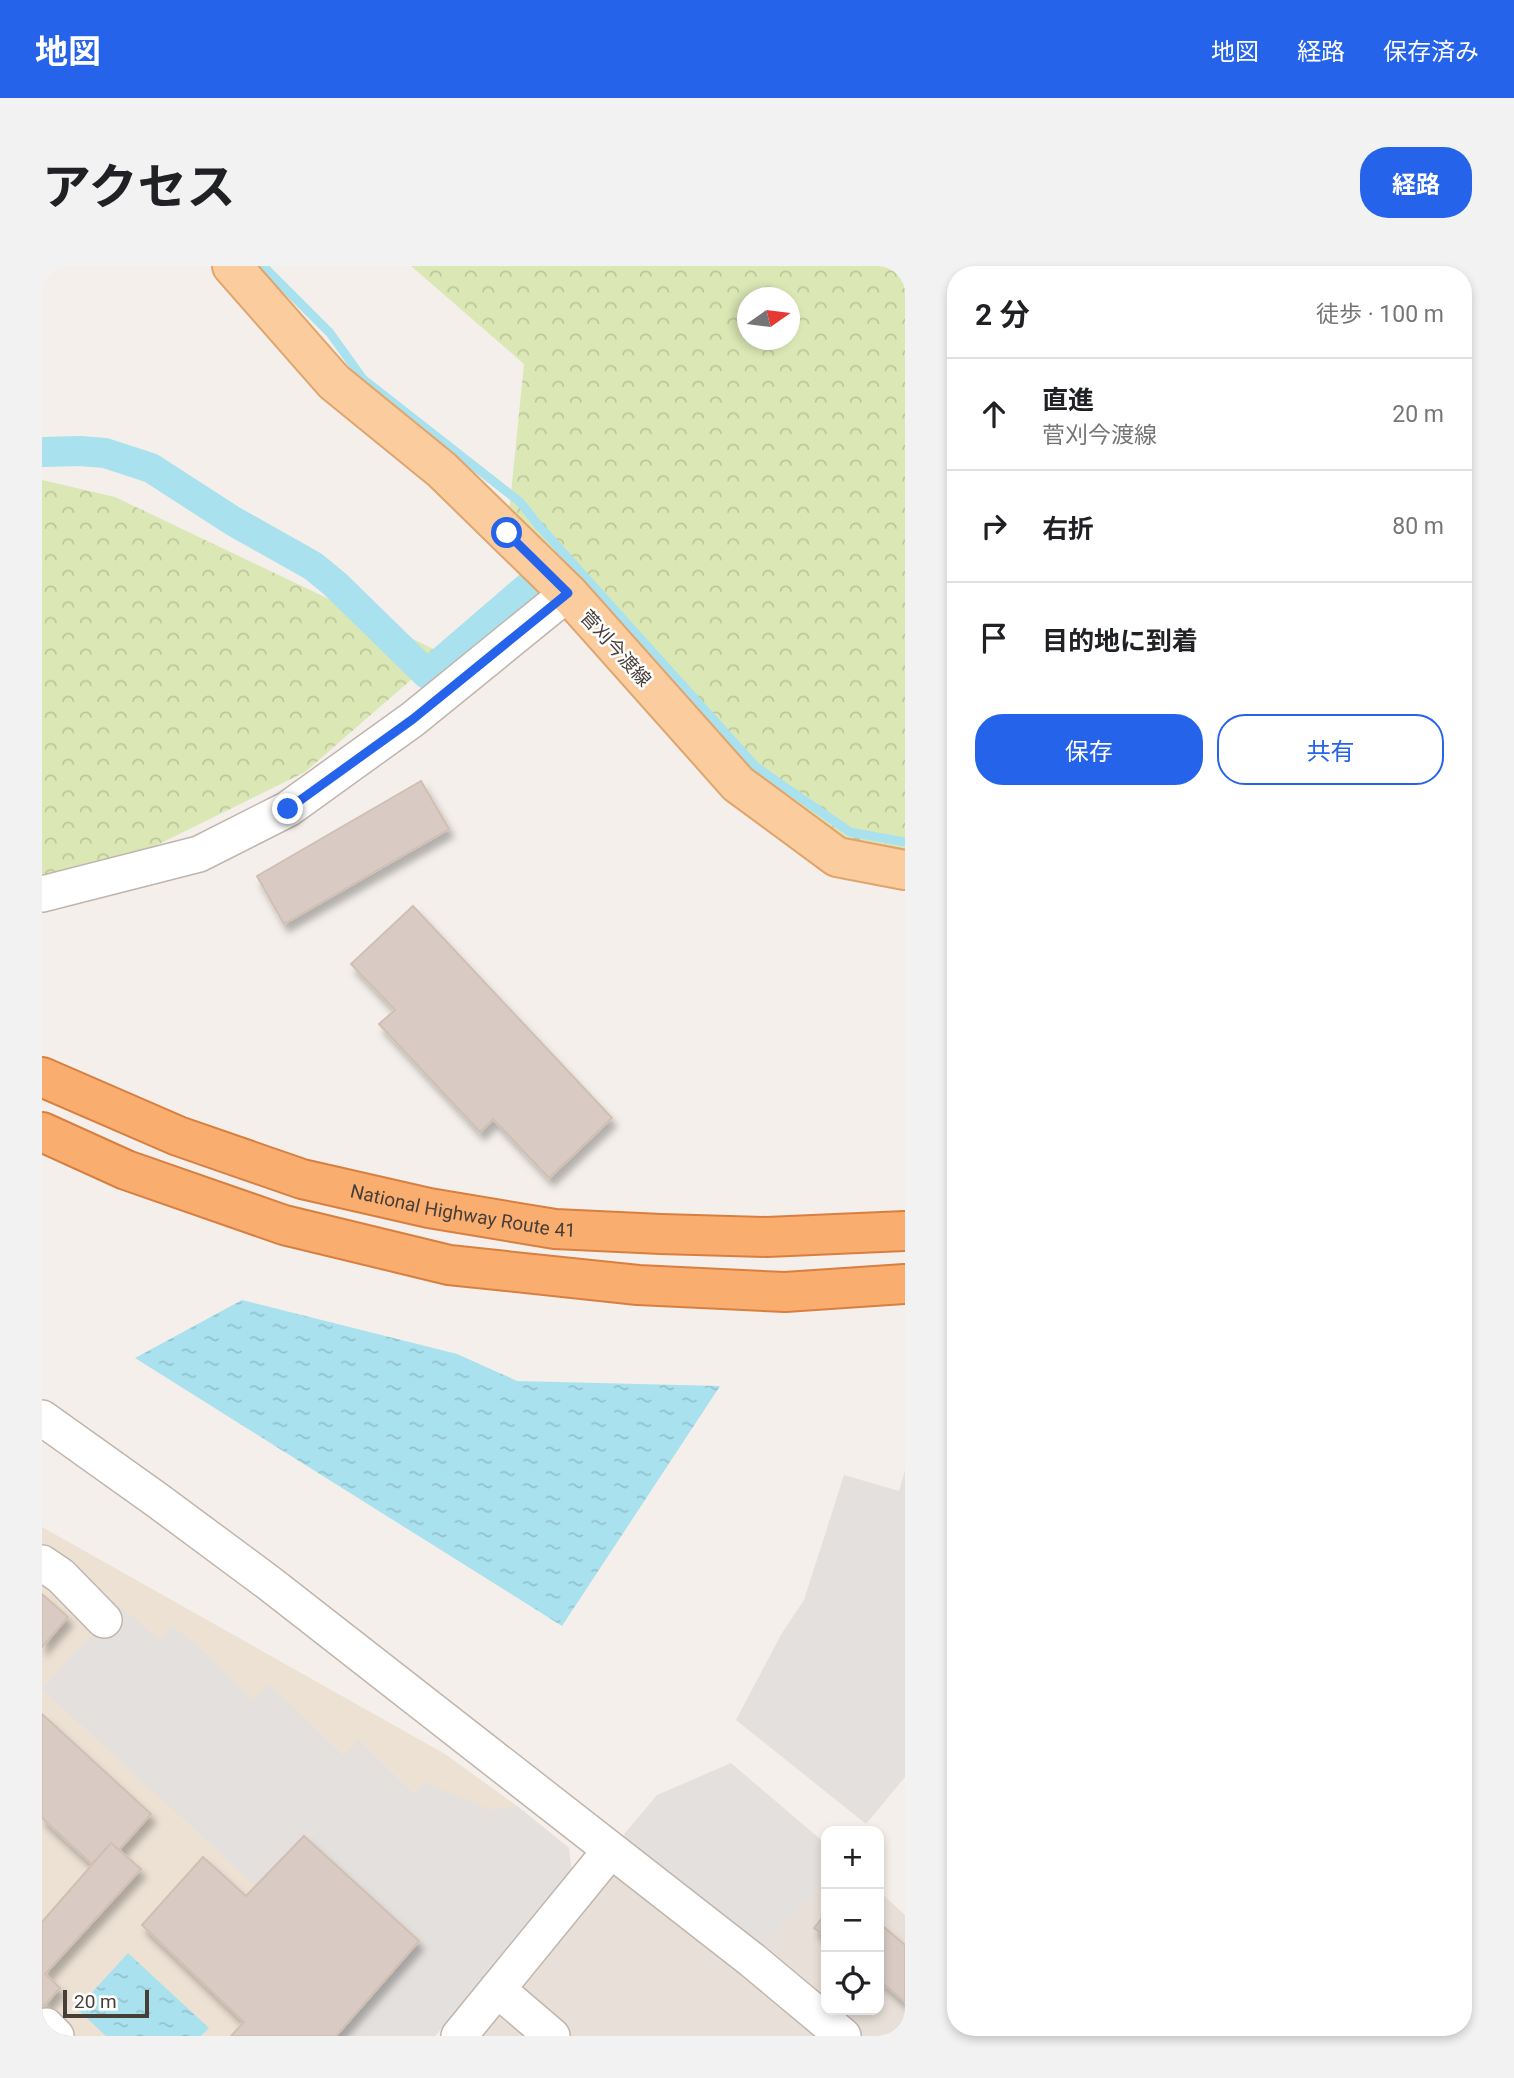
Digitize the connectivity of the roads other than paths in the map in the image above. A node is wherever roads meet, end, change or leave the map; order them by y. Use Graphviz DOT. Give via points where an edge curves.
graph roads {
  1 [pos="232,266"];
  2 [pos="568,593"];
  3 [pos="905,870"];
  4 [pos="42,894"];
  5 [pos="42,1077"];
  6 [pos="42,1132"];
  7 [pos="905,1231"];
  8 [pos="905,1284"];
  9 [pos="42,1418"];
  10 [pos="42,1563"];
  11 [pos="104,1620"];
  12 [pos="610,1851"];
  13 [pos="497,1989"];
  14 [pos="42,2030"];
  15 [pos="56,2036"];
  16 [pos="459,2036"];
  17 [pos="552,2036"];
  18 [pos="843,2036"];
  1 -- 2 [label="main road, 菅刈今渡線" via="334,382 442,470"];
  2 -- 3 [label="main road, 菅刈今渡線" via="738,784 837,857"];
  2 -- 4 [label="street" via="413,719 288,809 199,854"];
  5 -- 7 [label="highway, National Highway Route 41" via="178,1136 290,1175 429,1208 555,1228 661,1234 767,1237"];
  6 -- 8 [label="highway" via="126,1170 285,1225 449,1265 638,1285 785,1292"];
  9 -- 12 [label="street" via="269,1583"];
  10 -- 11 [label="street"];
  12 -- 13 [label="street"];
  12 -- 18 [label="street"];
  13 -- 16 [label="street"];
  13 -- 17 [label="street"];
  14 -- 15 [label="street" via="46,2026"];
}
